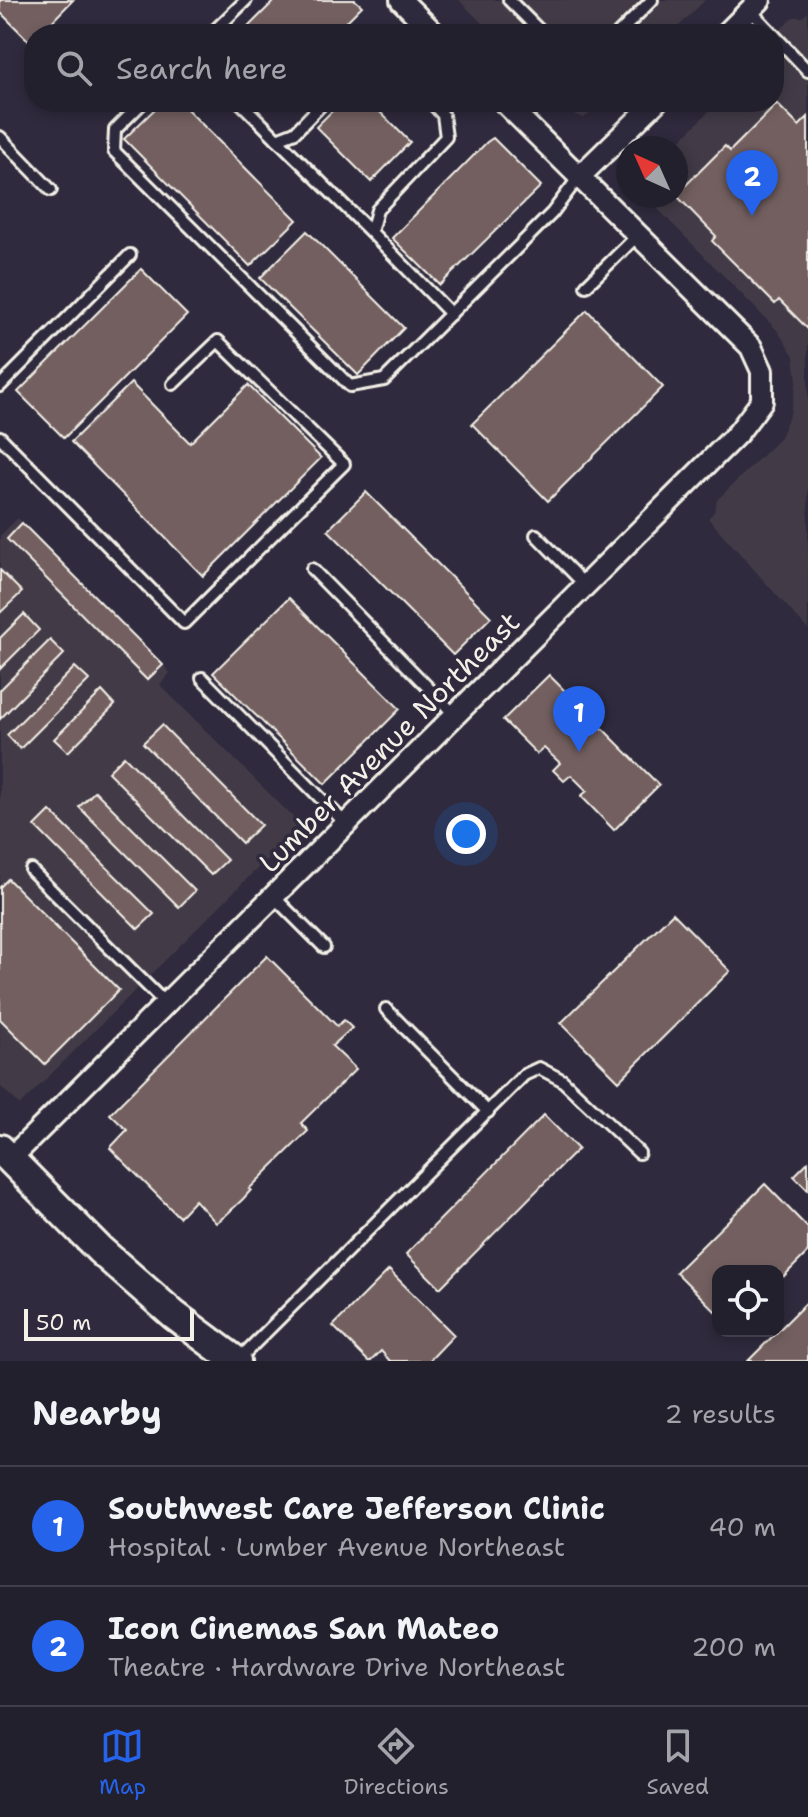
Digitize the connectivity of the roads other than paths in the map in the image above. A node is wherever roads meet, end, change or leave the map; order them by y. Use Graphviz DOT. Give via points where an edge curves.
graph roads {
  1 [pos="246,0"];
  2 [pos="401,0"];
  3 [pos="509,0"];
  4 [pos="652,0"];
  5 [pos="755,5"];
  6 [pos="221,24"];
  7 [pos="425,24"];
  8 [pos="533,24"];
  9 [pos="628,24"];
  10 [pos="736,24"];
  11 [pos="767,24"];
  12 [pos="784,45"];
  13 [pos="808,71"];
  14 [pos="133,112"];
  15 [pos="250,112"];
  16 [pos="314,112"];
  17 [pos="440,112"];
  18 [pos="514,112"];
  19 [pos="646,112"];
  20 [pos="0,137"];
  21 [pos="277,139"];
  22 [pos="579,177"];
  23 [pos="51,190"];
  24 [pos="371,232"];
  25 [pos="638,235"];
  26 [pos="130,255"];
  27 [pos="586,286"];
  28 [pos="451,314"];
  29 [pos="173,384"];
  30 [pos="0,386"];
  31 [pos="0,437"];
  32 [pos="536,535"];
  33 [pos="312,569"];
  34 [pos="585,585"];
  35 [pos="202,678"];
  36 [pos="455,715"];
  37 [pos="346,824"];
  38 [pos="31,870"];
  39 [pos="274,897"];
  40 [pos="324,947"];
  41 [pos="166,1004"];
  42 [pos="386,1009"];
  43 [pos="488,1112"];
  44 [pos="639,1153"];
  45 [pos="5,1154"];
  46 [pos="236,1361"];
  1 -- 6 [label="lane"];
  2 -- 7 [label="street"];
  3 -- 8 [label="lane"];
  4 -- 9 [label="lane"];
  5 -- 10 [label="street"];
  5 -- 11 [label="lane"];
  12 -- 13 [label="lane"];
  14 -- 28 [label="lane" via="115,130 114,151 350,386 384,380"];
  15 -- 21 [label="lane"];
  16 -- 21 [label="lane" via="295,132"];
  17 -- 24 [label="lane" via="446,137 377,210"];
  18 -- 22 [label="street"];
  19 -- 22 [label="street"];
  20 -- 23 [label="lane"];
  21 -- 24 [label="lane"];
  22 -- 25 [label="street"];
  22 -- 28 [label="lane" via="552,213"];
  24 -- 28 [label="lane"];
  25 -- 27 [label="lane"];
  25 -- 34 [label="street, Lumber Avenue Northeast" via="751,347 762,371 762,401 738,433"];
  26 -- 30 [label="lane"];
  29 -- 31 [label="lane" via="218,341 344,464 184,623"];
  32 -- 34 [label="lane"];
  33 -- 36 [label="lane"];
  34 -- 36 [label="street, Lumber Avenue Northeast"];
  35 -- 37 [label="lane"];
  36 -- 37 [label="street, Lumber Avenue Northeast"];
  37 -- 39 [label="street, Lumber Avenue Northeast"];
  38 -- 41 [label="lane"];
  39 -- 40 [label="lane"];
  39 -- 41 [label="street, Lumber Avenue Northeast"];
  41 -- 45 [label="street, Lumber Avenue Northeast"];
  42 -- 43 [label="lane"];
  43 -- 44 [label="lane" via="524,1075 539,1068 562,1080"];
  43 -- 46 [label="lane"];
  45 -- 46 [label="main road" via="100,1250"];
}
